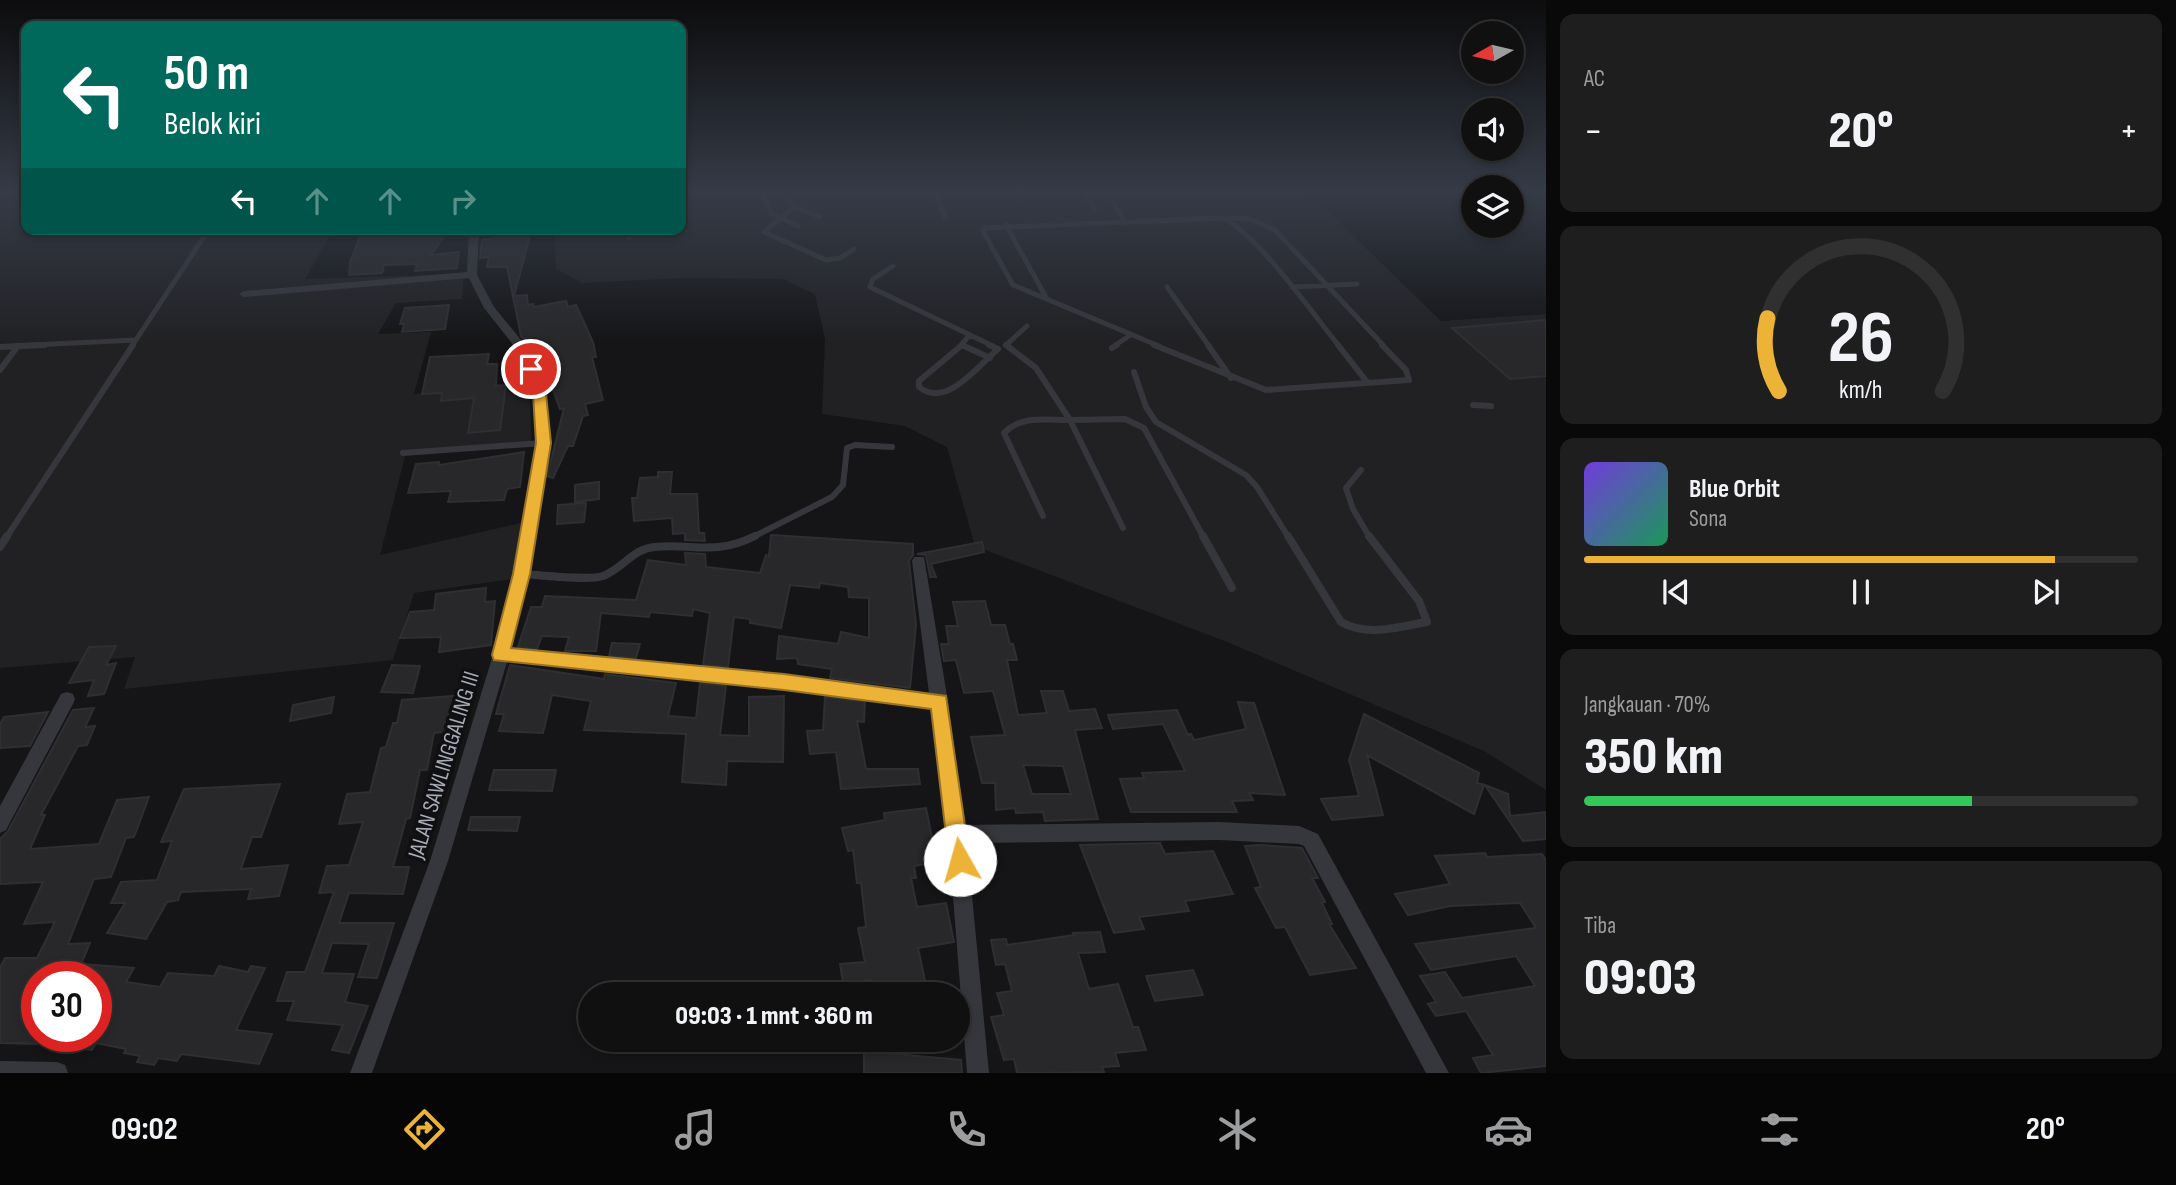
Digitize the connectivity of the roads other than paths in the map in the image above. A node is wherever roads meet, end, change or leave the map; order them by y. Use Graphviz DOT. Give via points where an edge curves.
graph roads {
  1 [pos="200,242"];
  2 [pos="473,242"];
  3 [pos="786,242"];
  4 [pos="989,242"];
  5 [pos="1015,242"];
  6 [pos="1252,242"];
  7 [pos="1286,242"];
  8 [pos="854,249"];
  9 [pos="892,266"];
  10 [pos="472,275"];
  11 [pos="1357,284"];
  12 [pos="1326,286"];
  13 [pos="1167,287"];
  14 [pos="1292,287"];
  15 [pos="243,294"];
  16 [pos="1047,299"];
  17 [pos="1027,326"];
  18 [pos="1129,335"];
  19 [pos="969,336"];
  20 [pos="136,340"];
  21 [pos="962,345"];
  22 [pos="1006,345"];
  23 [pos="0,346"];
  24 [pos="18,346"];
  25 [pos="1112,348"];
  26 [pos="998,349"];
  27 [pos="990,358"];
  28 [pos="0,370"];
  29 [pos="1134,372"];
  30 [pos="1232,379"];
  31 [pos="1367,382"];
  32 [pos="1473,404"];
  33 [pos="1491,406"];
  34 [pos="1070,420"];
  35 [pos="543,443"];
  36 [pos="892,447"];
  37 [pos="403,453"];
  38 [pos="1361,470"];
  39 [pos="1043,516"];
  40 [pos="1123,528"];
  41 [pos="0,547"];
  42 [pos="919,561"];
  43 [pos="522,574"];
  44 [pos="1233,588"];
  45 [pos="500,655"];
  46 [pos="67,699"];
  47 [pos="940,702"];
  48 [pos="0,824"];
  49 [pos="957,834"];
  50 [pos="0,1072"];
  51 [pos="57,1073"];
  52 [pos="360,1073"];
  53 [pos="978,1073"];
  54 [pos="1438,1073"];
  1 -- 20 [label="lane"];
  2 -- 10 [label="street, JALAN SAWLINGGALING III"];
  3 -- 8 [label="lane" via="826,260 841,258"];
  4 -- 16 [label="lane" via="1007,278"];
  5 -- 16 [label="lane"];
  6 -- 14 [label="lane"];
  7 -- 12 [label="lane"];
  9 -- 19 [label="lane" via="873,279 870,287"];
  10 -- 15 [label="street"];
  10 -- 35 [label="street, JALAN SAWLINGGALING III" via="531,369 540,394"];
  11 -- 12 [label="lane"];
  12 -- 14 [label="lane"];
  12 -- 31 [label="lane" via="1409,375 1409,380"];
  13 -- 30 [label="lane"];
  14 -- 31 [label="lane"];
  16 -- 18 [label="lane"];
  17 -- 22 [label="lane"];
  18 -- 25 [label="lane"];
  18 -- 30 [label="lane"];
  19 -- 21 [label="lane"];
  19 -- 26 [label="lane"];
  20 -- 24 [label="lane"];
  20 -- 41 [label="lane"];
  21 -- 27 [label="lane"];
  21 -- 27 [label="lane" via="919,381 923,391 948,392"];
  22 -- 26 [label="lane"];
  22 -- 34 [label="lane" via="1025,353 1042,371"];
  23 -- 24 [label="lane"];
  24 -- 28 [label="lane"];
  26 -- 27 [label="lane"];
  29 -- 38 [label="lane" via="1156,422 1246,475 1257,487 1341,622 1352,630 1369,631 1427,622 1422,605 1348,503 1346,488"];
  30 -- 31 [label="lane" via="1266,390"];
  32 -- 33 [label="lane"];
  34 -- 39 [label="lane" via="1022,422 1007,427 1004,433"];
  34 -- 40 [label="lane"];
  34 -- 44 [label="lane" via="1125,419 1144,428"];
  35 -- 37 [label="lane"];
  35 -- 43 [label="street, JALAN SAWLINGGALING III"];
  36 -- 43 [label="lane" via="847,448 843,485 832,497 743,542 721,549 653,547 636,552 622,566 600,577"];
  42 -- 47 [label="street"];
  43 -- 45 [label="street, JALAN SAWLINGGALING III"];
  45 -- 47 [label="street"];
  45 -- 52 [label="street, JALAN SAWLINGGALING III" via="439,861"];
  46 -- 48 [label="street"];
  47 -- 49 [label="street"];
  49 -- 53 [label="street"];
  49 -- 54 [label="street" via="1219,831 1299,835 1311,840"];
  50 -- 51 [label="street"];
}
